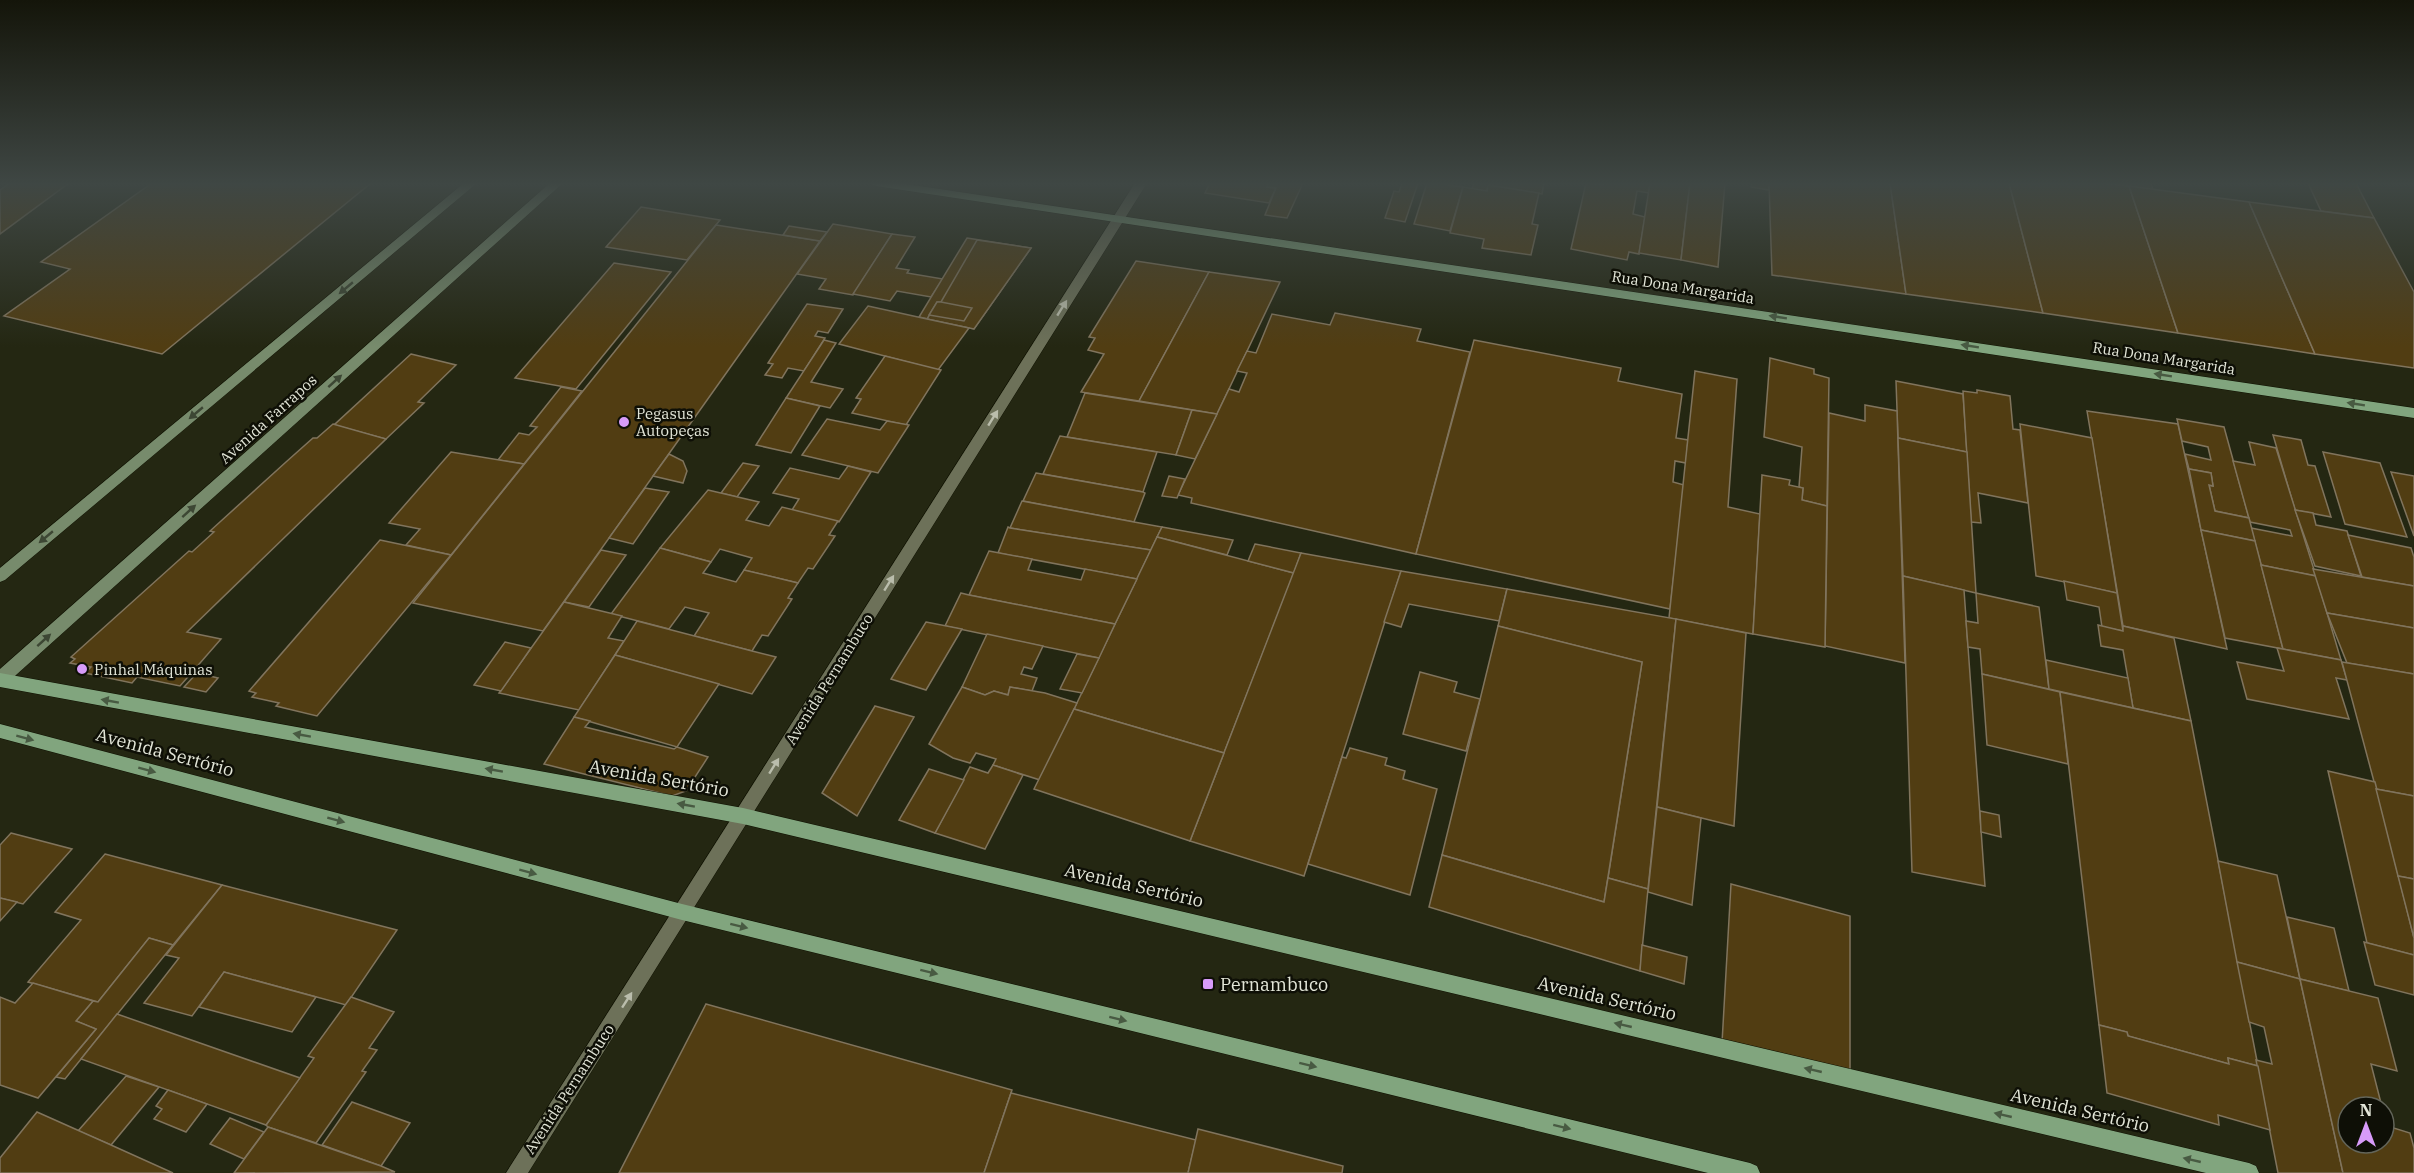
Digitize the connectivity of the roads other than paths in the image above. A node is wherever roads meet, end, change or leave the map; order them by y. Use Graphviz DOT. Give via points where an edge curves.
graph roads {
  1 [pos="405,238"];
  2 [pos="496,238"];
  3 [pos="1106,238"];
  4 [pos="1244,238"];
  5 [pos="2414,412"];
  6 [pos="0,576"];
  7 [pos="0,680"];
  8 [pos="0,731"];
  9 [pos="743,816"];
  10 [pos="682,912"];
  11 [pos="516,1173"];
  12 [pos="1750,1173"];
  13 [pos="2249,1173"];
  1 -- 6 [label="main road, one-way"];
  7 -- 2 [label="main road, Avenida Farrapos, one-way"];
  9 -- 3 [label="street, Avenida Pernambuco, one-way"];
  5 -- 4 [label="main road, Rua Dona Margarida, one-way"];
  9 -- 7 [label="main road, Avenida Sertório, one-way"];
  8 -- 10 [label="main road, Avenida Sertório, one-way"];
  9 -- 10 [label="street, Avenida Pernambuco"];
  13 -- 9 [label="main road, Avenida Sertório, one-way"];
  11 -- 10 [label="street, Avenida Pernambuco, one-way"];
  10 -- 12 [label="main road, Avenida Sertório, one-way"];
}
